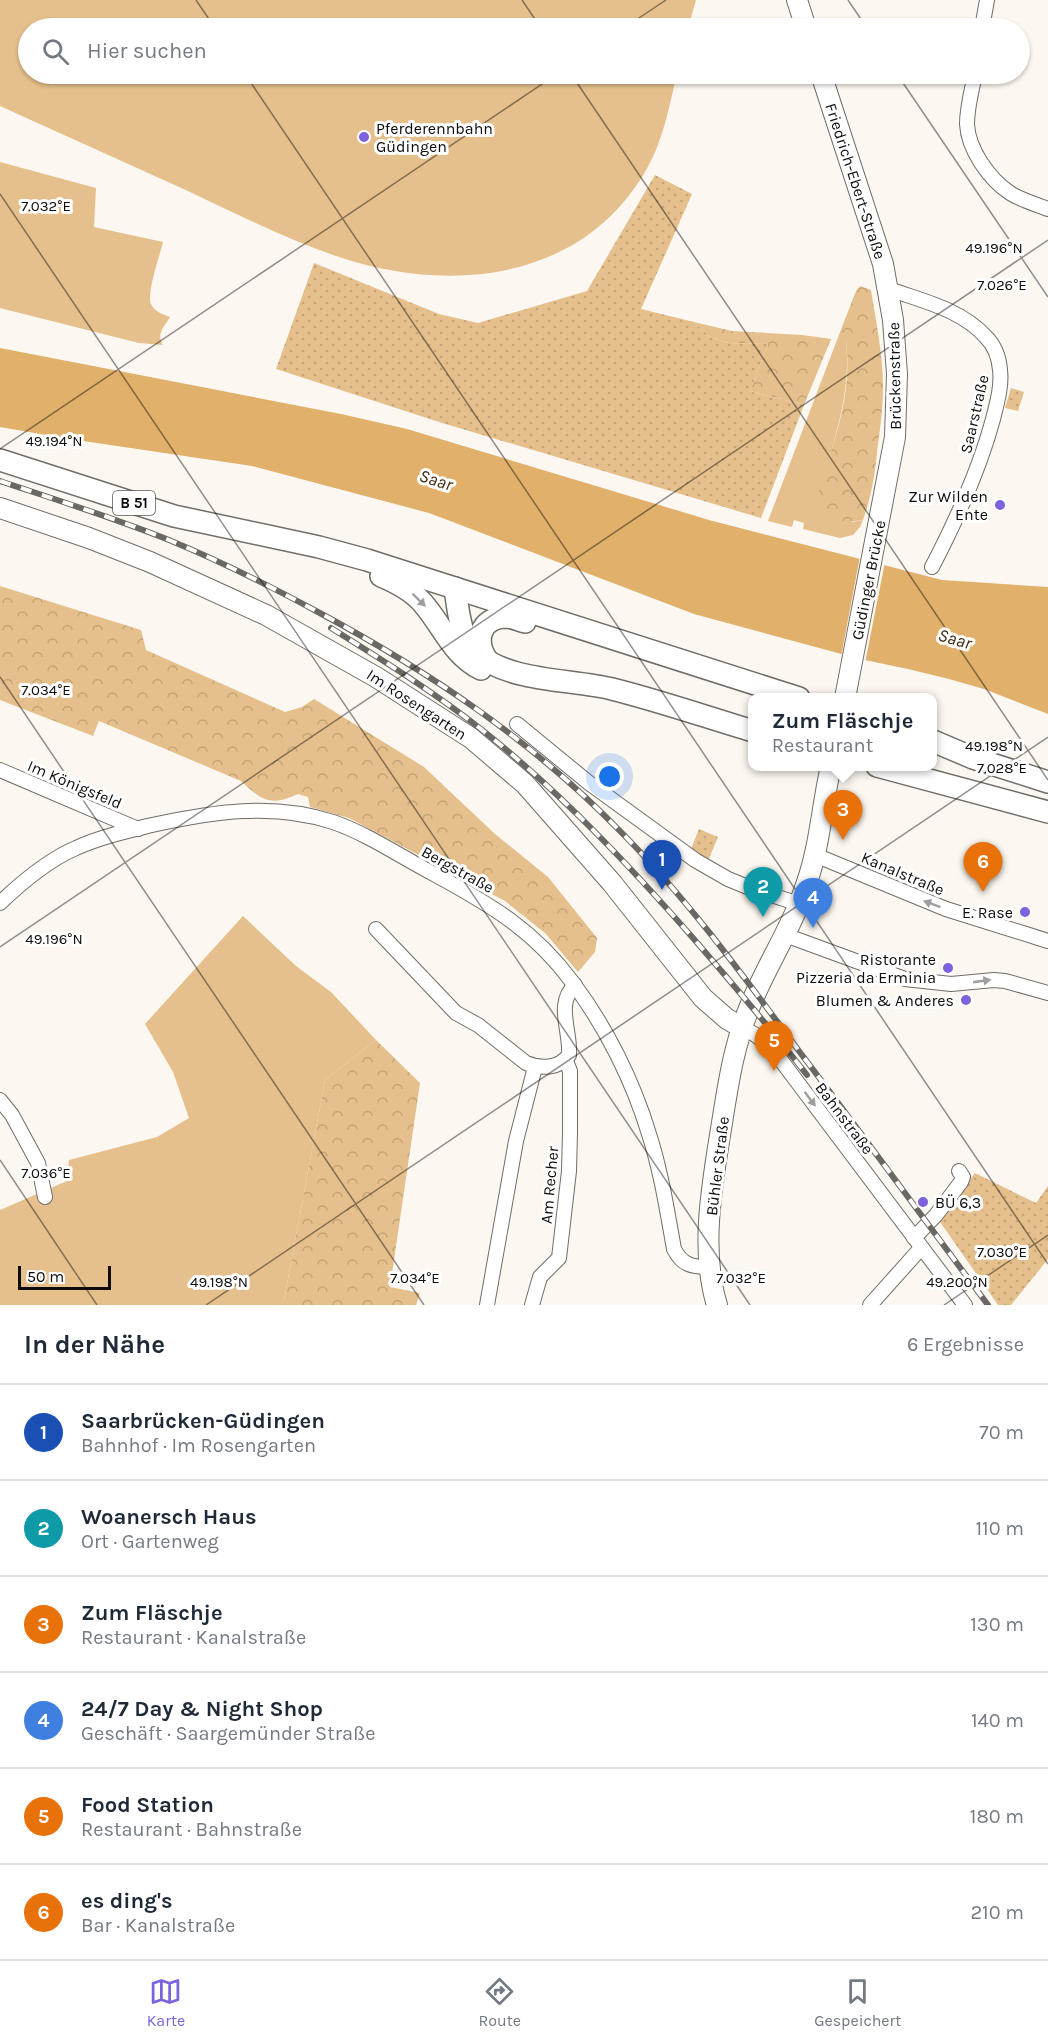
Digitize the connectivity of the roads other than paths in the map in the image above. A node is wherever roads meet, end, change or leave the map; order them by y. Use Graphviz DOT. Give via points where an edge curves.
graph roads {
  1 [pos="797,0"];
  2 [pos="987,0"];
  3 [pos="803,18"];
  4 [pos="984,18"];
  5 [pos="824,84"];
  6 [pos="973,84"];
  7 [pos="1048,209"];
  8 [pos="889,289"];
  9 [pos="0,460"];
  10 [pos="891,463"];
  11 [pos="0,508"];
  12 [pos="270,537"];
  13 [pos="932,567"];
  14 [pos="455,588"];
  15 [pos="487,660"];
  16 [pos="519,673"];
  17 [pos="722,673"];
  18 [pos="784,693"];
  19 [pos="845,693"];
  20 [pos="517,724"];
  21 [pos="748,730"];
  22 [pos="937,741"];
  23 [pos="937,742"];
  24 [pos="0,770"];
  25 [pos="830,771"];
  26 [pos="896,771"];
  27 [pos="1048,772"];
  28 [pos="1048,782"];
  29 [pos="1048,812"];
  30 [pos="138,829"];
  31 [pos="815,855"];
  32 [pos="0,903"];
  33 [pos="799,904"];
  34 [pos="376,929"];
  35 [pos="785,935"];
  36 [pos="1048,941"];
  37 [pos="575,985"];
  38 [pos="1048,993"];
  39 [pos="741,1028"];
  40 [pos="566,1060"];
  41 [pos="535,1067"];
  42 [pos="0,1100"];
  43 [pos="959,1171"];
  44 [pos="45,1197"];
  45 [pos="917,1243"];
  46 [pos="708,1267"];
  47 [pos="487,1305"];
  48 [pos="532,1305"];
  49 [pos="717,1305"];
  50 [pos="870,1305"];
  51 [pos="965,1305"];
  1 -- 3 [label="main road"];
  2 -- 4 [label="street"];
  5 -- 8 [label="main road, Friedrich-Ebert-Straße"];
  6 -- 7 [label="street" via="967,124 979,158 1010,193"];
  8 -- 10 [label="main road, Brückenstraße" via="897,375"];
  8 -- 13 [label="street, Saarstraße" via="969,322 999,357 1001,371 994,414 973,483"];
  9 -- 12 [label="main road, B 51" via="174,516"];
  10 -- 19 [label="main road, Güdinger Brücke"];
  11 -- 39 [label="main road, Im Rosengarten" via="122,550 247,605 376,677 471,738 525,784 612,883 703,998"];
  12 -- 14 [label="main road, B 51" via="329,550"];
  12 -- 16 [label="main road, one-way" via="402,586 426,607 472,665 496,675"];
  14 -- 15 [label="main road" via="468,641"];
  14 -- 17 [label="main road, B 51"];
  15 -- 16 [label="main road"];
  15 -- 17 [label="main road" via="480,645 482,630 497,618 509,617 694,674"];
  16 -- 21 [label="main road" via="611,689"];
  17 -- 18 [label="main road, B 51"];
  20 -- 33 [label="street" via="589,783 695,860 739,883"];
  22 -- 27 [label="main road"];
  23 -- 28 [label="main road" via="972,758"];
  24 -- 30 [label="street, Im Königsfeld"];
  25 -- 31 [label="main road"];
  26 -- 29 [label="main road"];
  30 -- 32 [label="street, Bergstraße" via="74,849"];
  30 -- 37 [label="street, Bergstraße" via="239,810 290,813 332,822 510,918"];
  31 -- 33 [label="main road"];
  36 -- 31 [label="street, Kanalstraße, one-way" via="946,909"];
  33 -- 35 [label="main road"];
  34 -- 41 [label="street" via="456,1013"];
  35 -- 38 [label="street, one-way" via="904,979 951,984 994,980"];
  35 -- 39 [label="main road"];
  37 -- 40 [label="street, Am Recher" via="565,998 570,1049"];
  37 -- 46 [label="street, Bergstraße" via="598,1021 650,1134 674,1249 688,1265"];
  39 -- 45 [label="street, Bahnstraße, one-way" via="771,1047"];
  39 -- 46 [label="main road, Bühler Straße" via="729,1073 715,1170"];
  40 -- 41 [label="street" via="560,1065"];
  40 -- 48 [label="street, Am Recher" via="570,1071 569,1171 559,1258 540,1277"];
  41 -- 47 [label="street" via="516,1141"];
  42 -- 44 [label="street" via="38,1163"];
  43 -- 45 [label="street" via="961,1182"];
  45 -- 50 [label="street"];
  45 -- 51 [label="street, Bahnstraße"];
  46 -- 49 [label="main road, Bühler Straße"];
}
